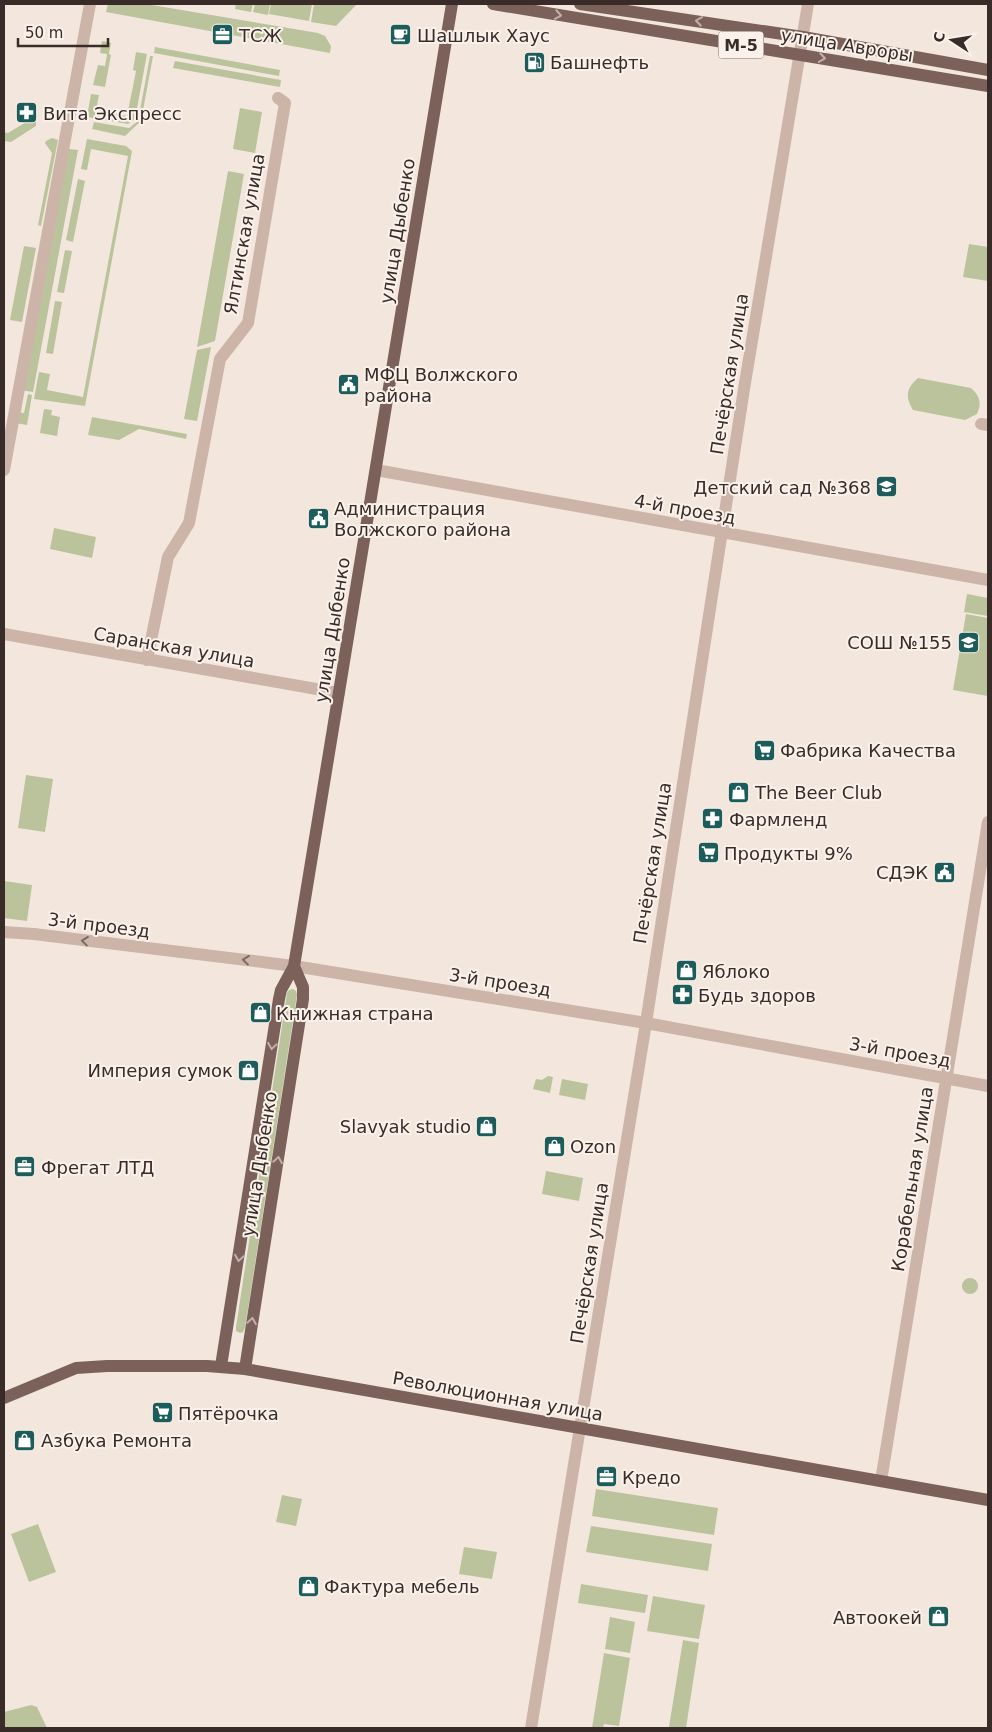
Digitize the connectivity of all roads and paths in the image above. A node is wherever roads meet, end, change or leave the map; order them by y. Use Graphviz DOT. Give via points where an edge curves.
graph roads {
  1 [pos="90,4"];
  2 [pos="452,4"];
  3 [pos="493,4"];
  4 [pos="586,4"];
  5 [pos="808,4"];
  6 [pos="804,37"];
  7 [pos="800,55"];
  8 [pos="988,70"];
  9 [pos="988,86"];
  10 [pos="278,98"];
  11 [pos="4,470"];
  12 [pos="376,470"];
  13 [pos="721,533"];
  14 [pos="988,580"];
  15 [pos="4,634"];
  16 [pos="147,660"];
  17 [pos="339,694"];
  18 [pos="988,822"];
  19 [pos="4,932"];
  20 [pos="294,966"];
  21 [pos="284,985"];
  22 [pos="303,987"];
  23 [pos="646,1023"];
  24 [pos="946,1078"];
  25 [pos="988,1086"];
  26 [pos="221,1366"];
  27 [pos="245,1369"];
  28 [pos="4,1398"];
  29 [pos="580,1428"];
  30 [pos="880,1481"];
  31 [pos="988,1500"];
  32 [pos="531,1728"];
  1 -- 11 [label="street"];
  2 -- 12 [label="main road, улица Дыбенко"];
  3 -- 7 [label="main road, улица Авроры / М-5, one-way"];
  6 -- 4 [label="main road, улица Авроры / М-5, one-way"];
  5 -- 6 [label="street, Печёрская улица"];
  6 -- 7 [label="street, Печёрская улица"];
  6 -- 8 [label="main road, улица Авроры / М-5"];
  7 -- 9 [label="main road, улица Авроры / М-5, one-way"];
  7 -- 13 [label="street, Печёрская улица"];
  10 -- 16 [label="street, Ялтинская улица" via="285,103 248,323 220,359 189,523 168,557"];
  12 -- 13 [label="street, 4-й проезд"];
  12 -- 17 [label="main road, улица Дыбенко"];
  13 -- 14 [label="street, 4-й проезд"];
  13 -- 23 [label="street, Печёрская улица"];
  15 -- 16 [label="street, Саранская улица"];
  16 -- 17 [label="street, Саранская улица"];
  17 -- 20 [label="main road, улица Дыбенко"];
  18 -- 24 [label="street, Корабельная улица"];
  20 -- 19 [label="street, 3-й проезд, one-way"];
  20 -- 21 [label="main road, улица Дыбенко"];
  20 -- 22 [label="main road"];
  20 -- 23 [label="street, 3-й проезд"];
  21 -- 22 [label="street"];
  21 -- 26 [label="main road, улица Дыбенко, one-way" via="279,999"];
  27 -- 22 [label="main road, улица Дыбенко, one-way"];
  23 -- 24 [label="street, 3-й проезд"];
  23 -- 29 [label="street, Печёрская улица"];
  24 -- 25 [label="street, 3-й проезд"];
  24 -- 30 [label="street, Корабельная улица"];
  26 -- 27 [label="main road, Революционная улица"];
  26 -- 28 [label="main road, Революционная улица" via="76,1368"];
  27 -- 29 [label="main road, Революционная улица"];
  29 -- 30 [label="main road, Революционная улица"];
  29 -- 32 [label="street, Печёрская улица"];
  30 -- 31 [label="main road, Революционная улица"];
}
